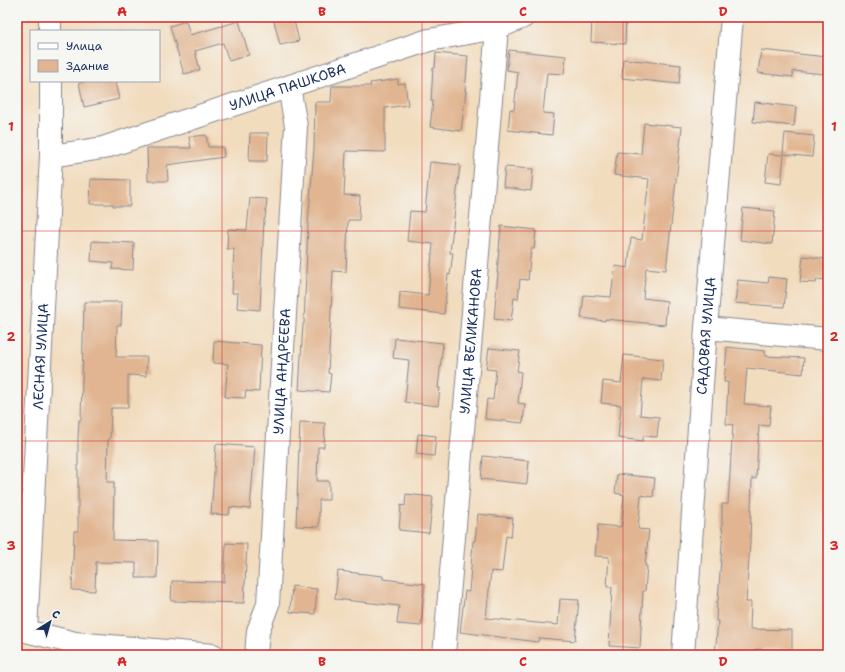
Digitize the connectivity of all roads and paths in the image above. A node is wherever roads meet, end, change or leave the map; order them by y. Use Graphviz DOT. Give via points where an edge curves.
graph roads {
  1 [pos="50,17"];
  2 [pos="523,17"];
  3 [pos="732,17"];
  4 [pos="497,28"];
  5 [pos="50,30"];
  6 [pos="50,82"];
  7 [pos="289,87"];
  8 [pos="51,156"];
  9 [pos="706,328"];
  10 [pos="828,339"];
  11 [pos="21,631"];
  12 [pos="213,655"];
  13 [pos="256,655"];
  14 [pos="444,655"];
  15 [pos="683,655"];
  1 -- 5 [label="street"];
  2 -- 4 [label="street, УЛИЦА ПАШКОВА"];
  3 -- 9 [label="street, САДОВАЯ УЛИЦА"];
  4 -- 7 [label="street, УЛИЦА ПАШКОВА" via="429,40"];
  4 -- 14 [label="street, УЛИЦА ВЕЛИКАНОВА"];
  6 -- 8 [label="street, ЛЕСНАЯ УЛИЦА"];
  7 -- 8 [label="street, УЛИЦА ПАШКОВА" via="103,148"];
  7 -- 13 [label="street, УЛИЦА АНДРЕЕВА" via="296,126 268,604 258,631"];
  8 -- 11 [label="street, ЛЕСНАЯ УЛИЦА"];
  9 -- 10 [label="street"];
  9 -- 15 [label="street, САДОВАЯ УЛИЦА"];
  11 -- 12 [label="street" via="75,643"];
}
